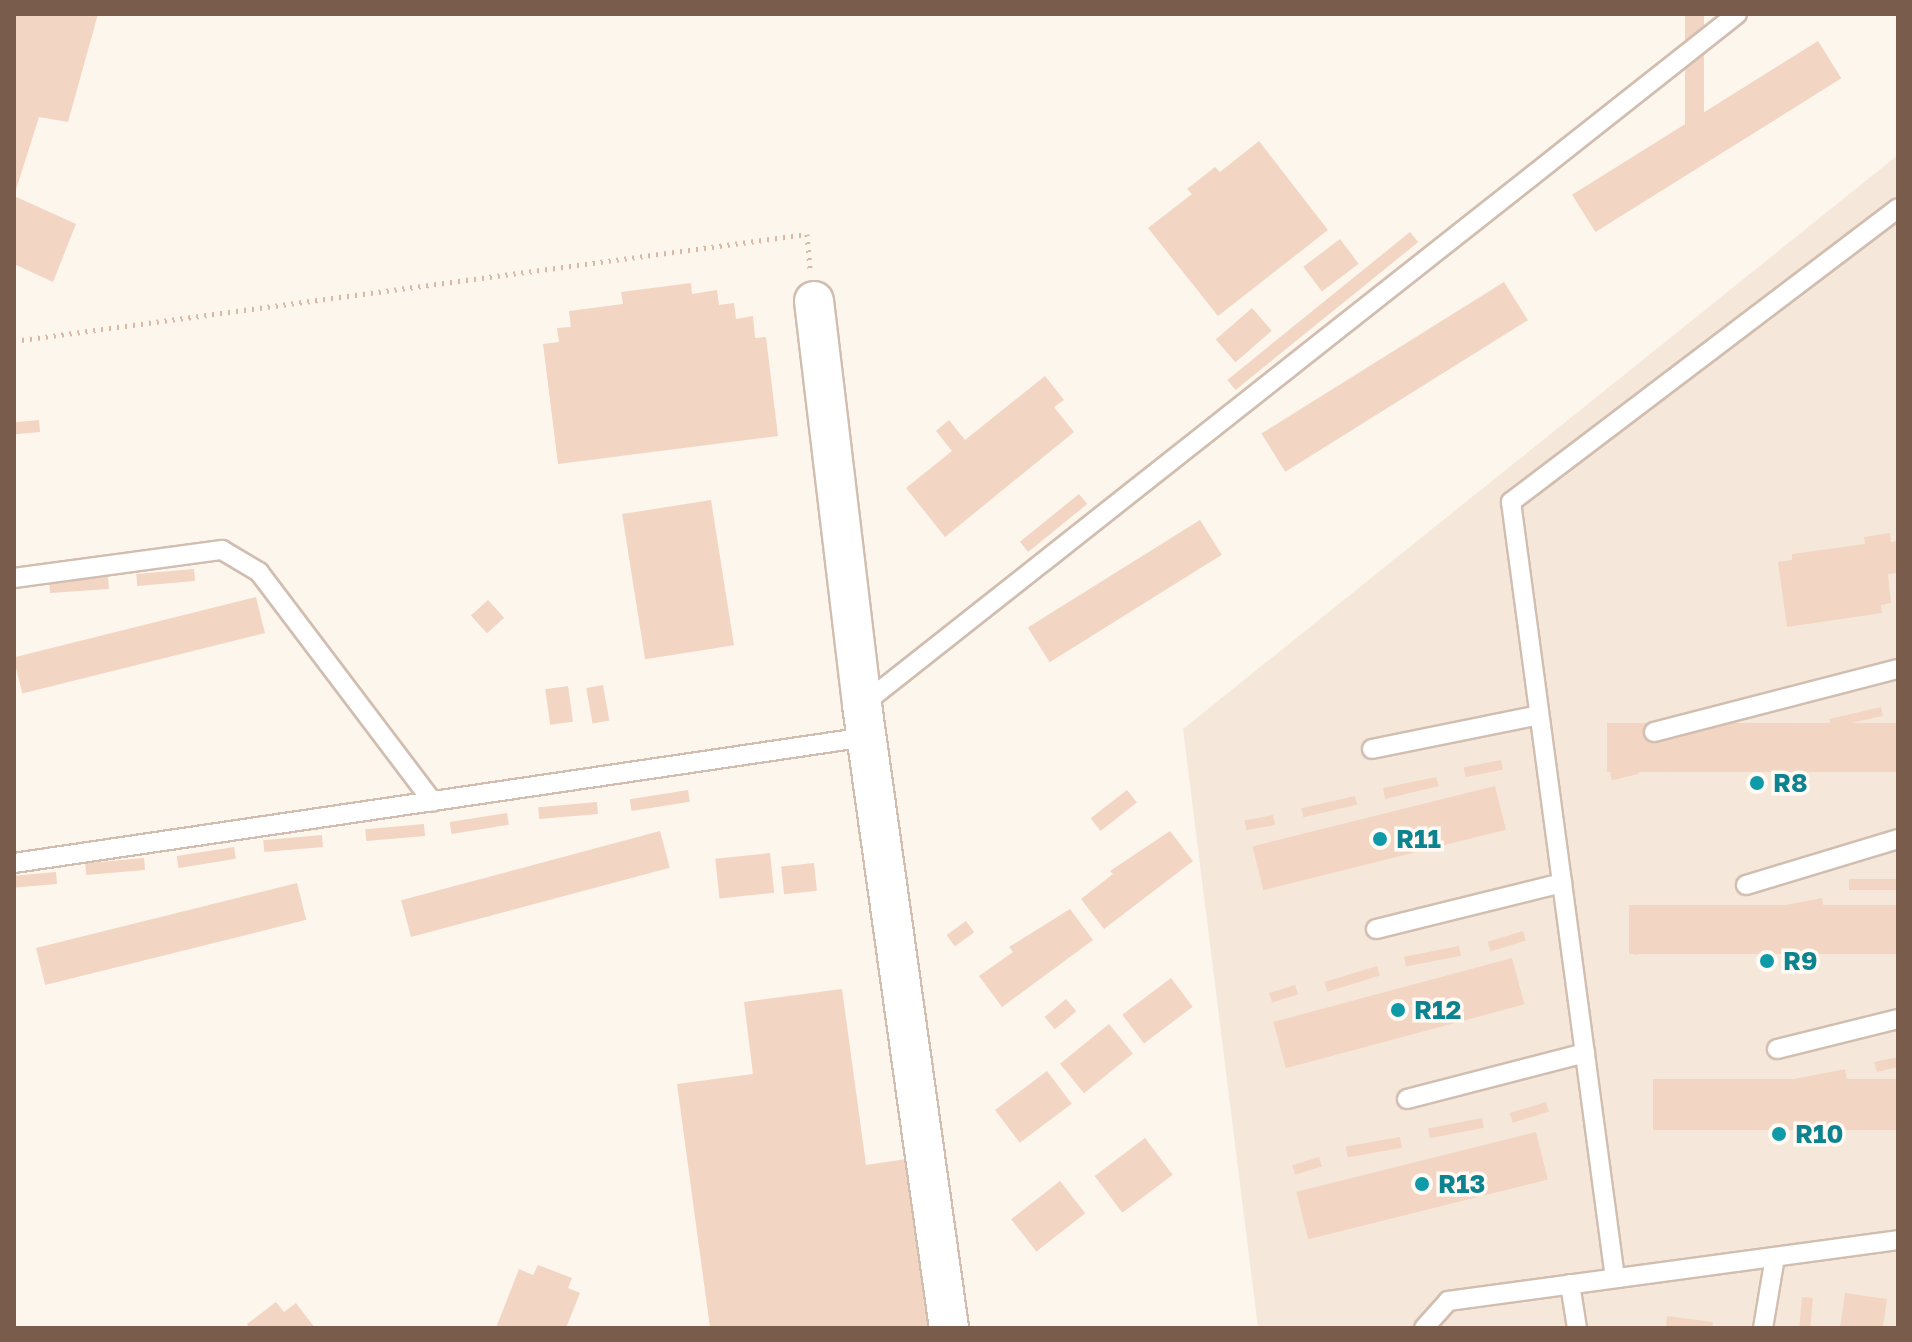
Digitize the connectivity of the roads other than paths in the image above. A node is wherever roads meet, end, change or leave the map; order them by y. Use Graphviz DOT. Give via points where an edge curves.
graph roads {
  1 [pos="1737,14"];
  2 [pos="1898,208"];
  3 [pos="814,301"];
  4 [pos="14,578"];
  5 [pos="1898,669"];
  6 [pos="1539,715"];
  7 [pos="864,721"];
  8 [pos="1654,732"];
  9 [pos="1372,749"];
  10 [pos="433,802"];
  11 [pos="1898,839"];
  12 [pos="14,863"];
  13 [pos="1562,883"];
  14 [pos="1746,885"];
  15 [pos="1376,929"];
  16 [pos="1898,1019"];
  17 [pos="1777,1049"];
  18 [pos="1585,1053"];
  19 [pos="1407,1099"];
  20 [pos="1898,1240"];
  21 [pos="1775,1257"];
  22 [pos="1615,1278"];
  23 [pos="1570,1284"];
  24 [pos="949,1328"];
  25 [pos="1424,1328"];
  26 [pos="1577,1328"];
  27 [pos="1763,1328"];
  1 -- 7 [label="lane"];
  2 -- 6 [label="lane" via="1511,502"];
  3 -- 7 [label="street"];
  4 -- 10 [label="lane" via="222,550 259,572"];
  5 -- 8 [label="lane"];
  6 -- 9 [label="lane"];
  6 -- 13 [label="lane"];
  7 -- 10 [label="lane"];
  7 -- 24 [label="street"];
  10 -- 12 [label="lane"];
  11 -- 14 [label="lane"];
  13 -- 15 [label="lane"];
  13 -- 18 [label="lane"];
  16 -- 17 [label="lane"];
  18 -- 19 [label="lane"];
  18 -- 22 [label="lane"];
  20 -- 21 [label="lane"];
  21 -- 22 [label="lane"];
  21 -- 27 [label="lane"];
  22 -- 23 [label="lane"];
  23 -- 25 [label="lane" via="1448,1301"];
  23 -- 26 [label="lane"];
}
